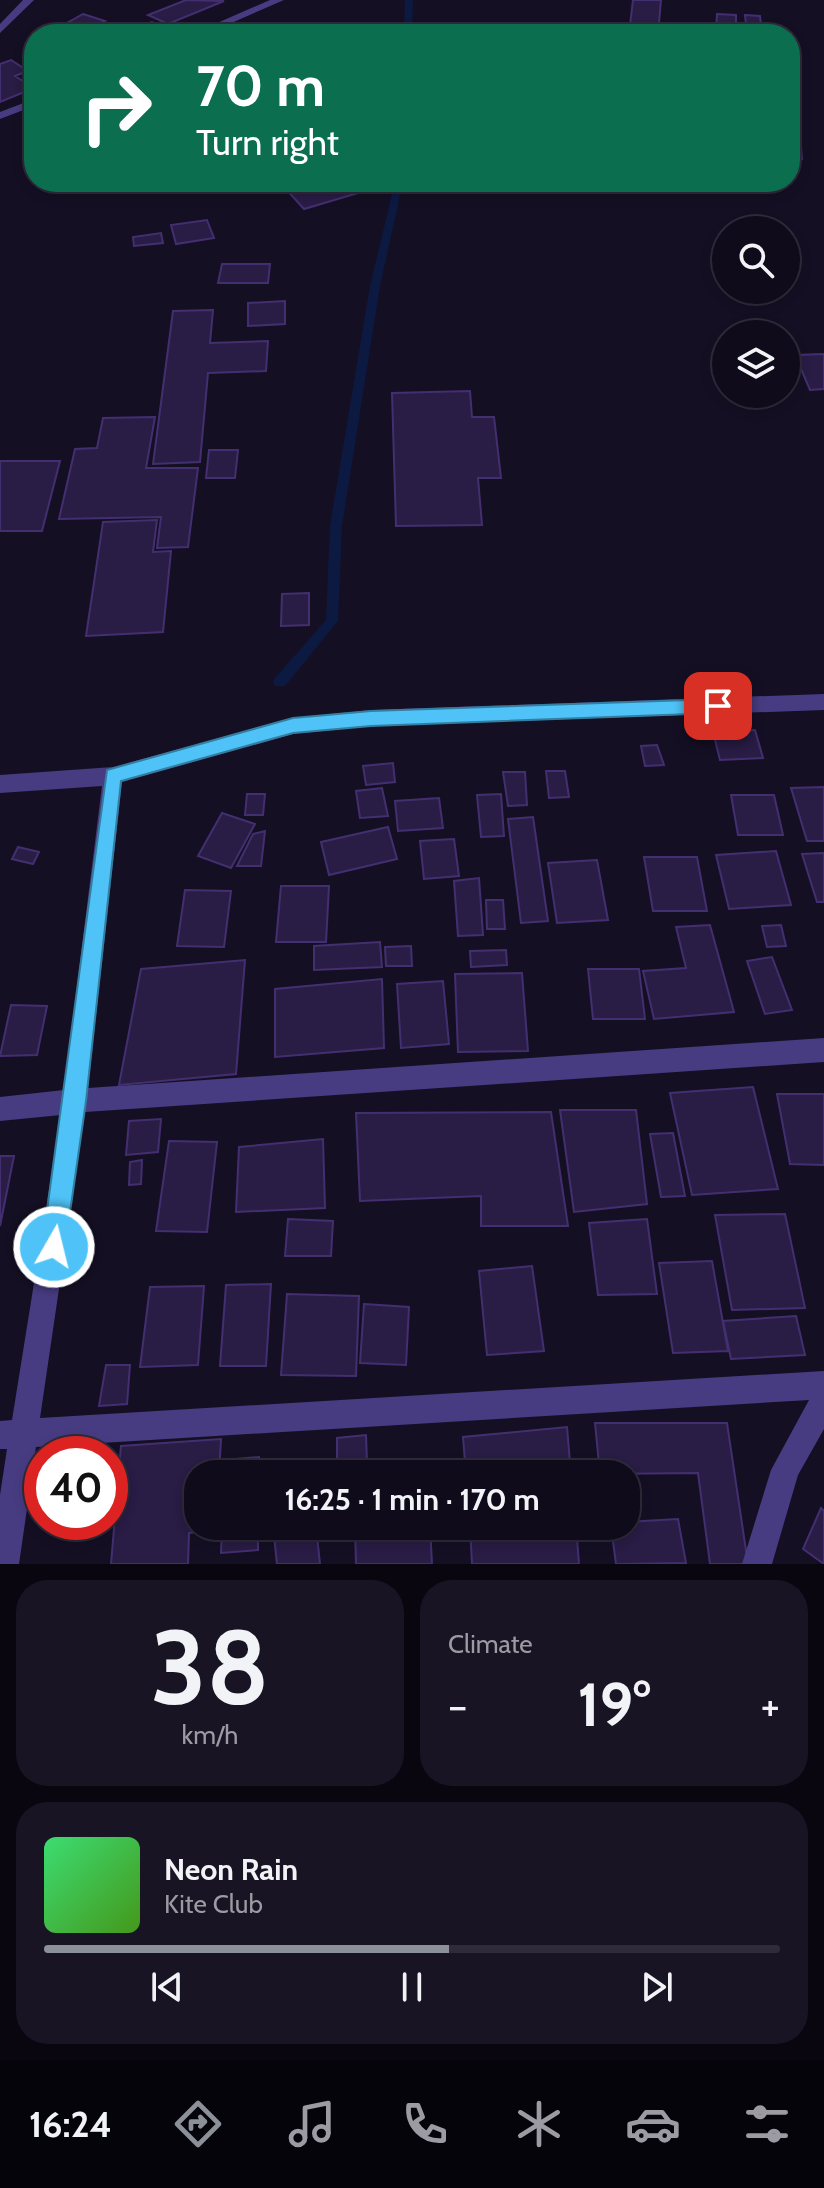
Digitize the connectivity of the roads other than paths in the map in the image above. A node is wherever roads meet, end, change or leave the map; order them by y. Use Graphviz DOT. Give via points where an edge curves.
graph roads {
  1 [pos="29,0"];
  2 [pos="279,0"];
  3 [pos="221,24"];
  4 [pos="0,30"];
  5 [pos="24,106"];
  6 [pos="0,116"];
  7 [pos="824,702"];
  8 [pos="113,776"];
  9 [pos="0,784"];
  10 [pos="824,1050"];
  11 [pos="75,1101"];
  12 [pos="0,1109"];
  13 [pos="824,1385"];
  14 [pos="824,1401"];
  15 [pos="11,1434"];
  16 [pos="4,1564"];
  17 [pos="757,1564"];
  1 -- 4 [label="street"];
  2 -- 3 [label="street"];
  5 -- 6 [label="street"];
  7 -- 8 [label="street" via="371,718 293,726"];
  8 -- 9 [label="street"];
  8 -- 11 [label="street"];
  10 -- 11 [label="street"];
  11 -- 12 [label="street"];
  11 -- 15 [label="street" via="45,1306"];
  13 -- 15 [label="street"];
  14 -- 17 [label="street" via="785,1470"];
  15 -- 16 [label="street"];
}
